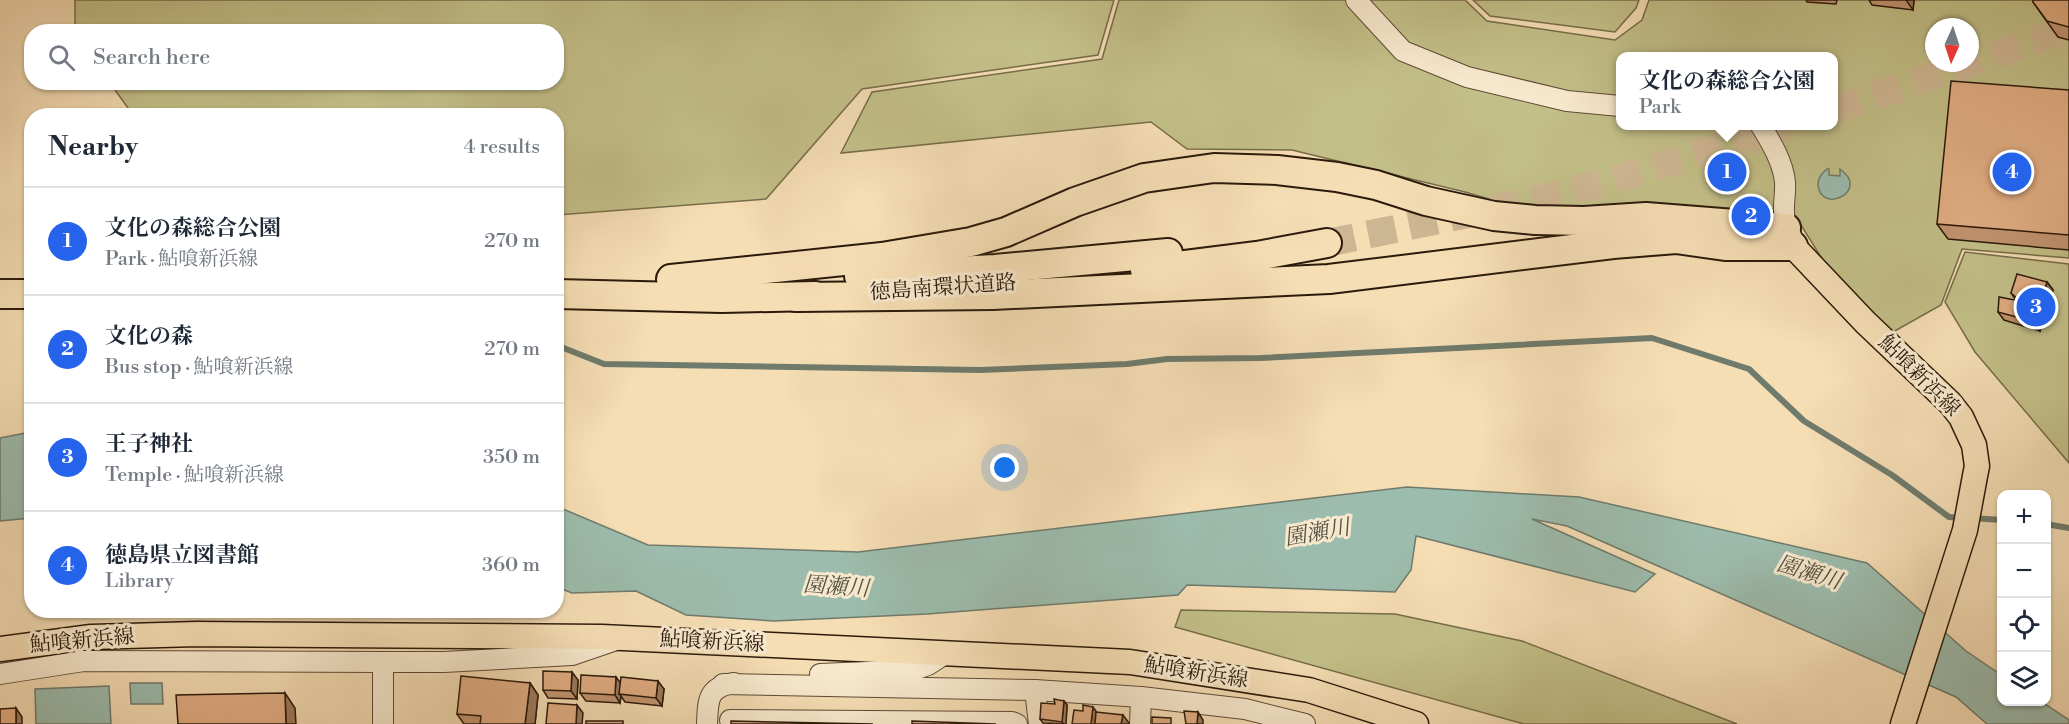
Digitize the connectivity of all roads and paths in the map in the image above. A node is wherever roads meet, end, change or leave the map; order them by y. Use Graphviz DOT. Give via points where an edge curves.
graph roads {
  1 [pos="1356,0"];
  2 [pos="1616,106"];
  3 [pos="1764,130"];
  4 [pos="1789,237"];
  5 [pos="24,279"];
  6 [pos="564,279"];
  7 [pos="671,279"];
  8 [pos="0,280"];
  9 [pos="0,294"];
  10 [pos="24,294"];
  11 [pos="564,294"];
  12 [pos="796,297"];
  13 [pos="622,638"];
  14 [pos="0,649"];
  15 [pos="945,654"];
  16 [pos="383,662"];
  17 [pos="0,674"];
  18 [pos="723,684"];
  19 [pos="1035,690"];
  20 [pos="1141,697"];
  21 [pos="1244,717"];
  22 [pos="1390,719"];
  23 [pos="730,720"];
  24 [pos="908,723"];
  25 [pos="383,724"];
  26 [pos="707,724"];
  27 [pos="1017,724"];
  28 [pos="1039,724"];
  29 [pos="1140,724"];
  30 [pos="1305,724"];
  31 [pos="1416,724"];
  32 [pos="1903,724"];
  1 -- 2 [label="street" via="1403,51 1413,56 1467,77 1567,101"];
  3 -- 4 [label="street" via="1774,146 1785,181 1782,213"];
  4 -- 7 [label="highway" via="1646,217 1584,221 1494,216 1337,177 1214,168 1144,178 971,242 882,257"];
  4 -- 12 [label="highway" via="1725,246 1676,239 1613,244 1329,279 993,295"];
  4 -- 32 [label="main road, 鮎喰新浜線" via="1865,322 1961,417 1974,445 1977,466 1965,530"];
  5 -- 8 [label="highway"];
  6 -- 7 [label="highway, 徳島南環状道路"];
  7 -- 12 [label="highway, 徳島南環状道路" via="894,276 1108,260 1326,236 1192,265 996,285"];
  9 -- 10 [label="highway"];
  11 -- 12 [label="highway, 徳島南環状道路"];
  13 -- 14 [label="main road, 鮎喰新浜線" via="197,634 91,637"];
  13 -- 15 [label="main road, 鮎喰新浜線"];
  13 -- 16 [label="street" via="572,655"];
  15 -- 18 [label="street" via="914,670 787,676"];
  15 -- 22 [label="main road, 鮎喰新浜線" via="1130,662 1309,690"];
  16 -- 17 [label="street" via="84,662"];
  16 -- 25 [label="street"];
  18 -- 19 [label="street"];
  18 -- 26 [label="street" via="712,692"];
  19 -- 20 [label="street"];
  19 -- 28 [label="street"];
  20 -- 21 [label="street"];
  20 -- 29 [label="street"];
  21 -- 30 [label="street"];
  22 -- 31 [label="main road, 鮎喰新浜線"];
  23 -- 24 [label="street"];
  24 -- 27 [label="street"];
}
